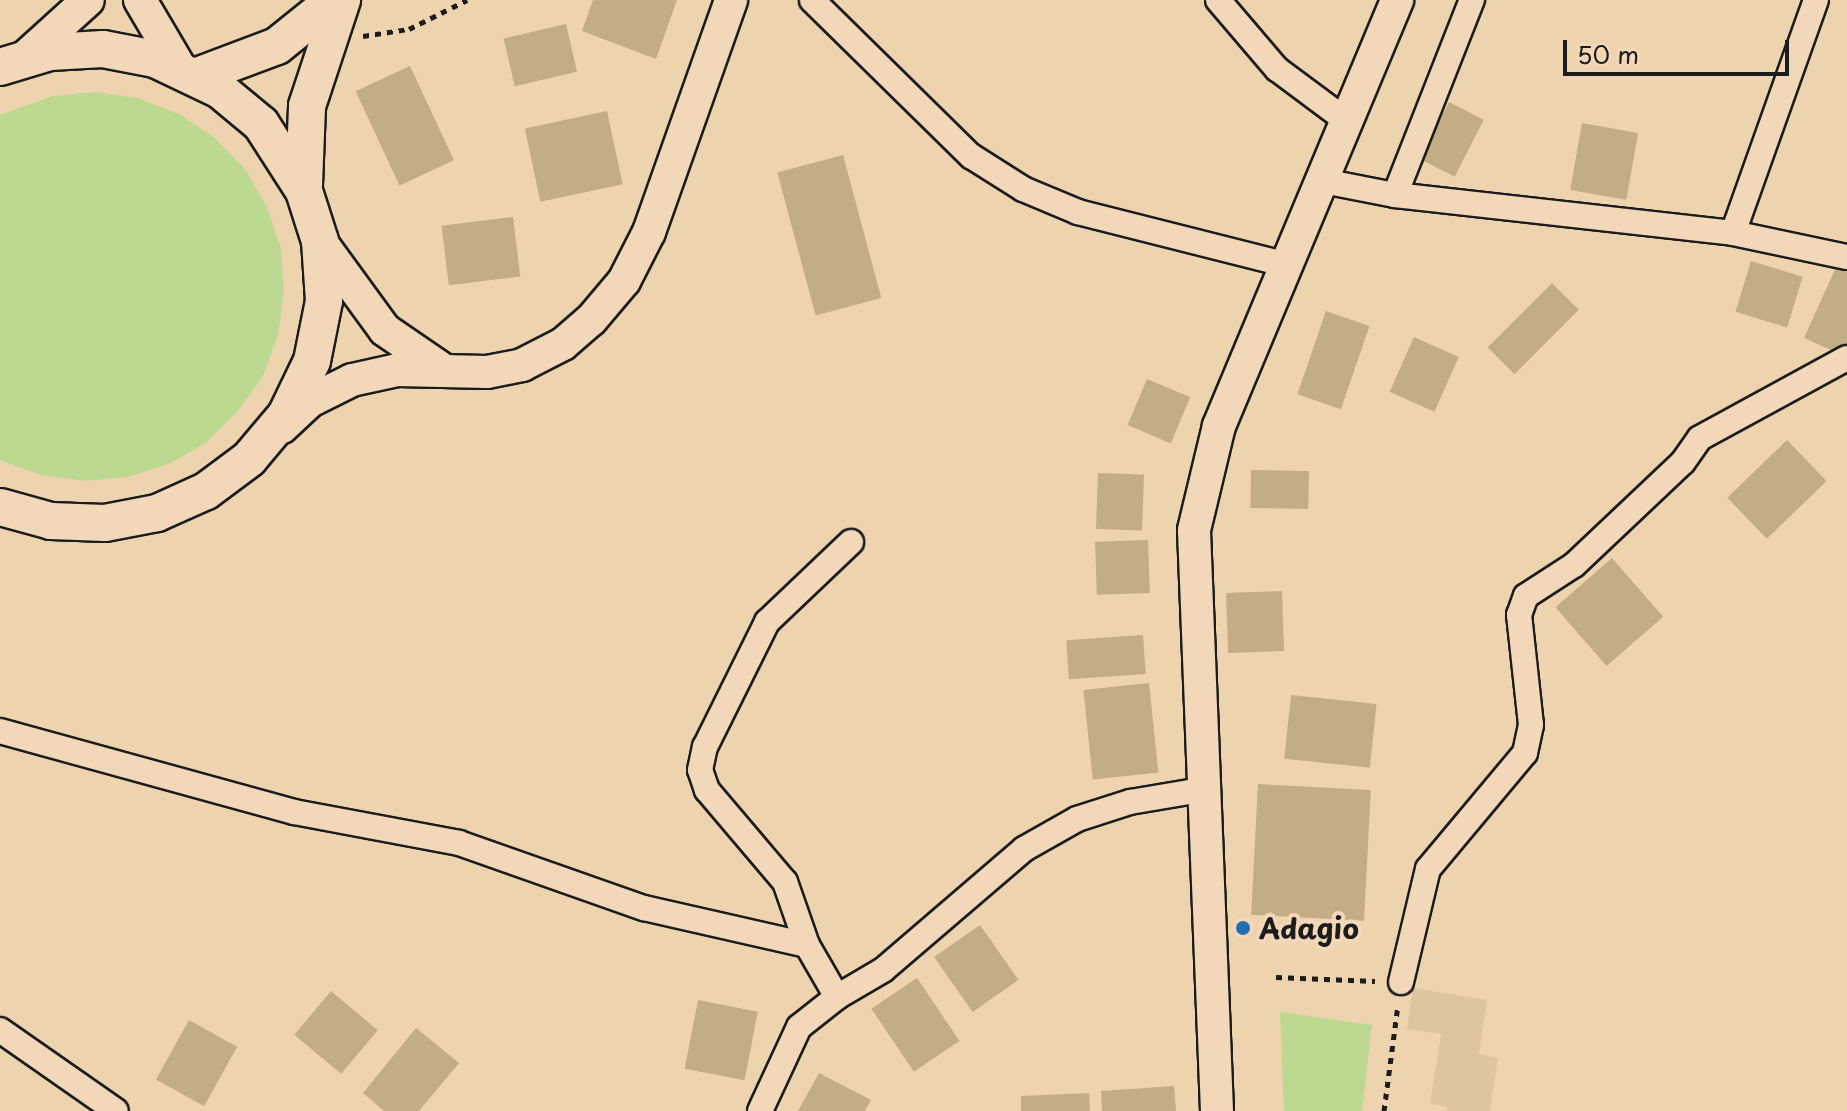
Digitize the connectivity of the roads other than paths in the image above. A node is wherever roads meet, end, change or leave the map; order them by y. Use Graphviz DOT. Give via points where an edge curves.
graph roads {
  1 [pos="140,0"];
  2 [pos="731,0"];
  3 [pos="812,0"];
  4 [pos="1218,0"];
  5 [pos="1397,0"];
  6 [pos="1472,0"];
  7 [pos="1816,0"];
  8 [pos="71,7"];
  9 [pos="336,9"];
  10 [pos="12,62"];
  11 [pos="189,72"];
  12 [pos="1348,122"];
  13 [pos="1323,181"];
  14 [pos="304,191"];
  15 [pos="1395,195"];
  16 [pos="1733,233"];
  17 [pos="320,241"];
  18 [pos="1847,257"];
  19 [pos="1287,265"];
  20 [pos="1847,358"];
  21 [pos="442,369"];
  22 [pos="267,440"];
  23 [pos="3,514"];
  24 [pos="851,542"];
  25 [pos="0,731"];
  26 [pos="1201,790"];
  27 [pos="807,945"];
  28 [pos="1401,982"];
  29 [pos="837,997"];
  30 [pos="0,1030"];
  31 [pos="116,1111"];
  32 [pos="760,1111"];
  33 [pos="1217,1111"];
  1 -- 11 [label="street"];
  2 -- 21 [label="street" via="649,232 606,305 563,344 522,365 487,372"];
  3 -- 19 [label="street" via="971,156 1023,189 1078,212"];
  4 -- 12 [label="street" via="1277,69"];
  5 -- 12 [label="street"];
  6 -- 15 [label="street"];
  7 -- 16 [label="street"];
  8 -- 10 [label="street"];
  9 -- 11 [label="main road" via="277,46"];
  9 -- 14 [label="main road" via="307,106"];
  10 -- 11 [label="main road" via="103,49"];
  11 -- 14 [label="main road" via="261,124"];
  12 -- 13 [label="street"];
  13 -- 15 [label="street"];
  13 -- 19 [label="street"];
  14 -- 17 [label="main road"];
  15 -- 16 [label="street"];
  16 -- 18 [label="street"];
  17 -- 21 [label="street" via="385,330"];
  17 -- 22 [label="main road" via="320,332 301,389"];
  19 -- 26 [label="street" via="1219,426 1196,518"];
  20 -- 28 [label="street" via="1700,438 1683,462 1574,565 1526,596 1519,615 1531,725 1525,753 1428,869"];
  21 -- 22 [label="street" via="397,370 352,380 310,401"];
  22 -- 23 [label="main road" via="228,477 157,513 78,524"];
  24 -- 27 [label="street" via="767,622 705,747 700,770 707,790 785,882"];
  25 -- 27 [label="street" via="294,812 459,843 644,908"];
  26 -- 29 [label="street" via="1130,802 1077,819 1024,849 883,970"];
  26 -- 33 [label="street"];
  27 -- 29 [label="street"];
  29 -- 32 [label="street" via="799,1027"];
  30 -- 31 [label="street"];
}
